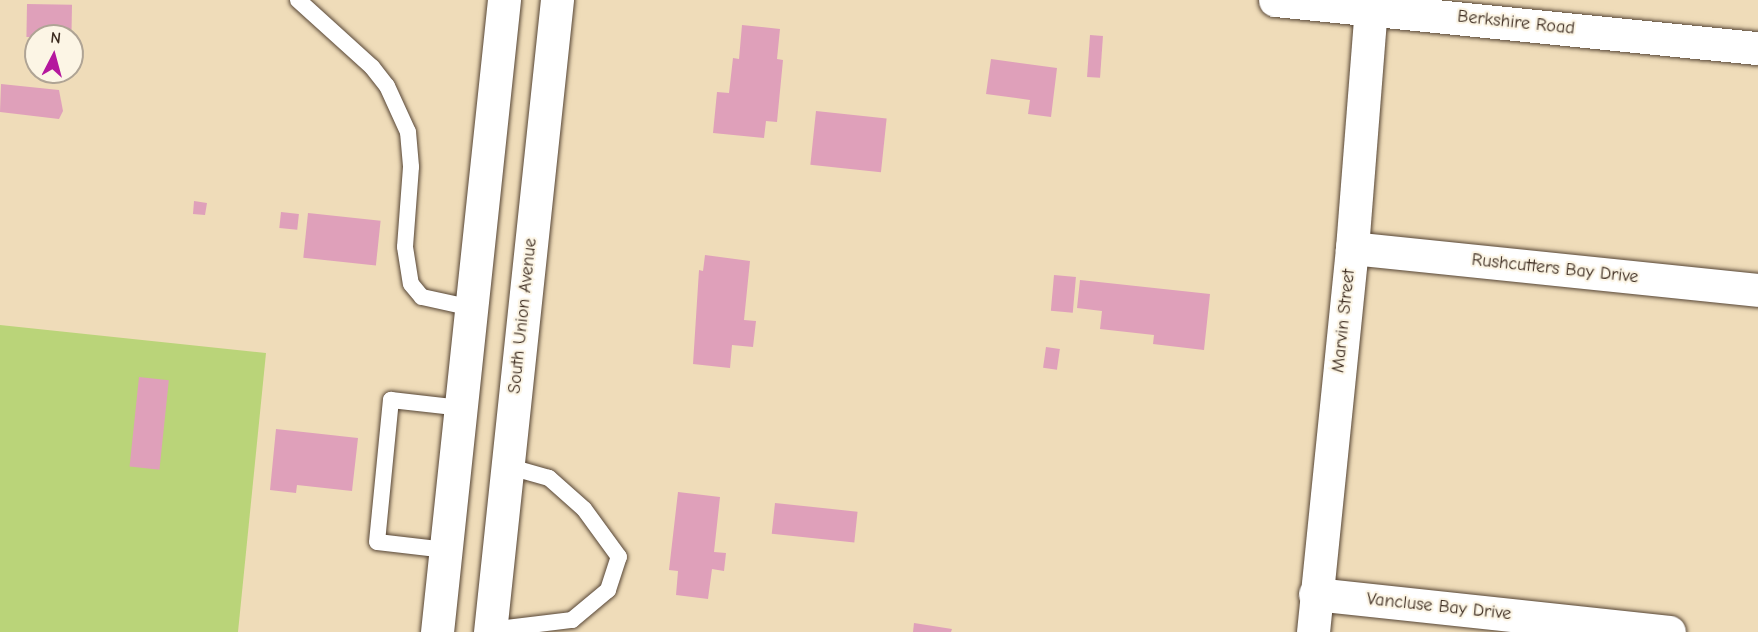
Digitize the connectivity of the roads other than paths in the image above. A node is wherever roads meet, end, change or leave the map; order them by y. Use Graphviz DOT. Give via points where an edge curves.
graph roads {
  1 [pos="298,0"];
  2 [pos="504,0"];
  3 [pos="557,0"];
  4 [pos="1275,0"];
  5 [pos="1371,9"];
  6 [pos="1758,48"];
  7 [pos="1352,248"];
  8 [pos="1758,290"];
  9 [pos="472,308"];
  10 [pos="461,408"];
  11 [pos="507,466"];
  12 [pos="446,550"];
  13 [pos="1316,594"];
  14 [pos="490,631"];
  15 [pos="437,632"];
  16 [pos="1313,632"];
  17 [pos="1669,632"];
  1 -- 9 [label="lane" via="372,67 387,86 408,132 411,167 405,248 411,284 422,297"];
  2 -- 9 [label="street"];
  3 -- 11 [label="street, South Union Avenue"];
  4 -- 5 [label="street, Berkshire Road"];
  5 -- 6 [label="street, Berkshire Road"];
  5 -- 7 [label="street, Marvin Street"];
  7 -- 8 [label="street, Rushcutters Bay Drive"];
  7 -- 13 [label="street, Marvin Street"];
  9 -- 10 [label="street"];
  10 -- 12 [label="street"];
  10 -- 12 [label="lane" via="391,400 377,542"];
  11 -- 14 [label="street, South Union Avenue"];
  11 -- 14 [label="lane" via="549,478 584,509 619,557 608,590 572,620"];
  12 -- 15 [label="street"];
  13 -- 16 [label="street, Marvin Street"];
  13 -- 17 [label="street, Vancluse Bay Drive"];
}
